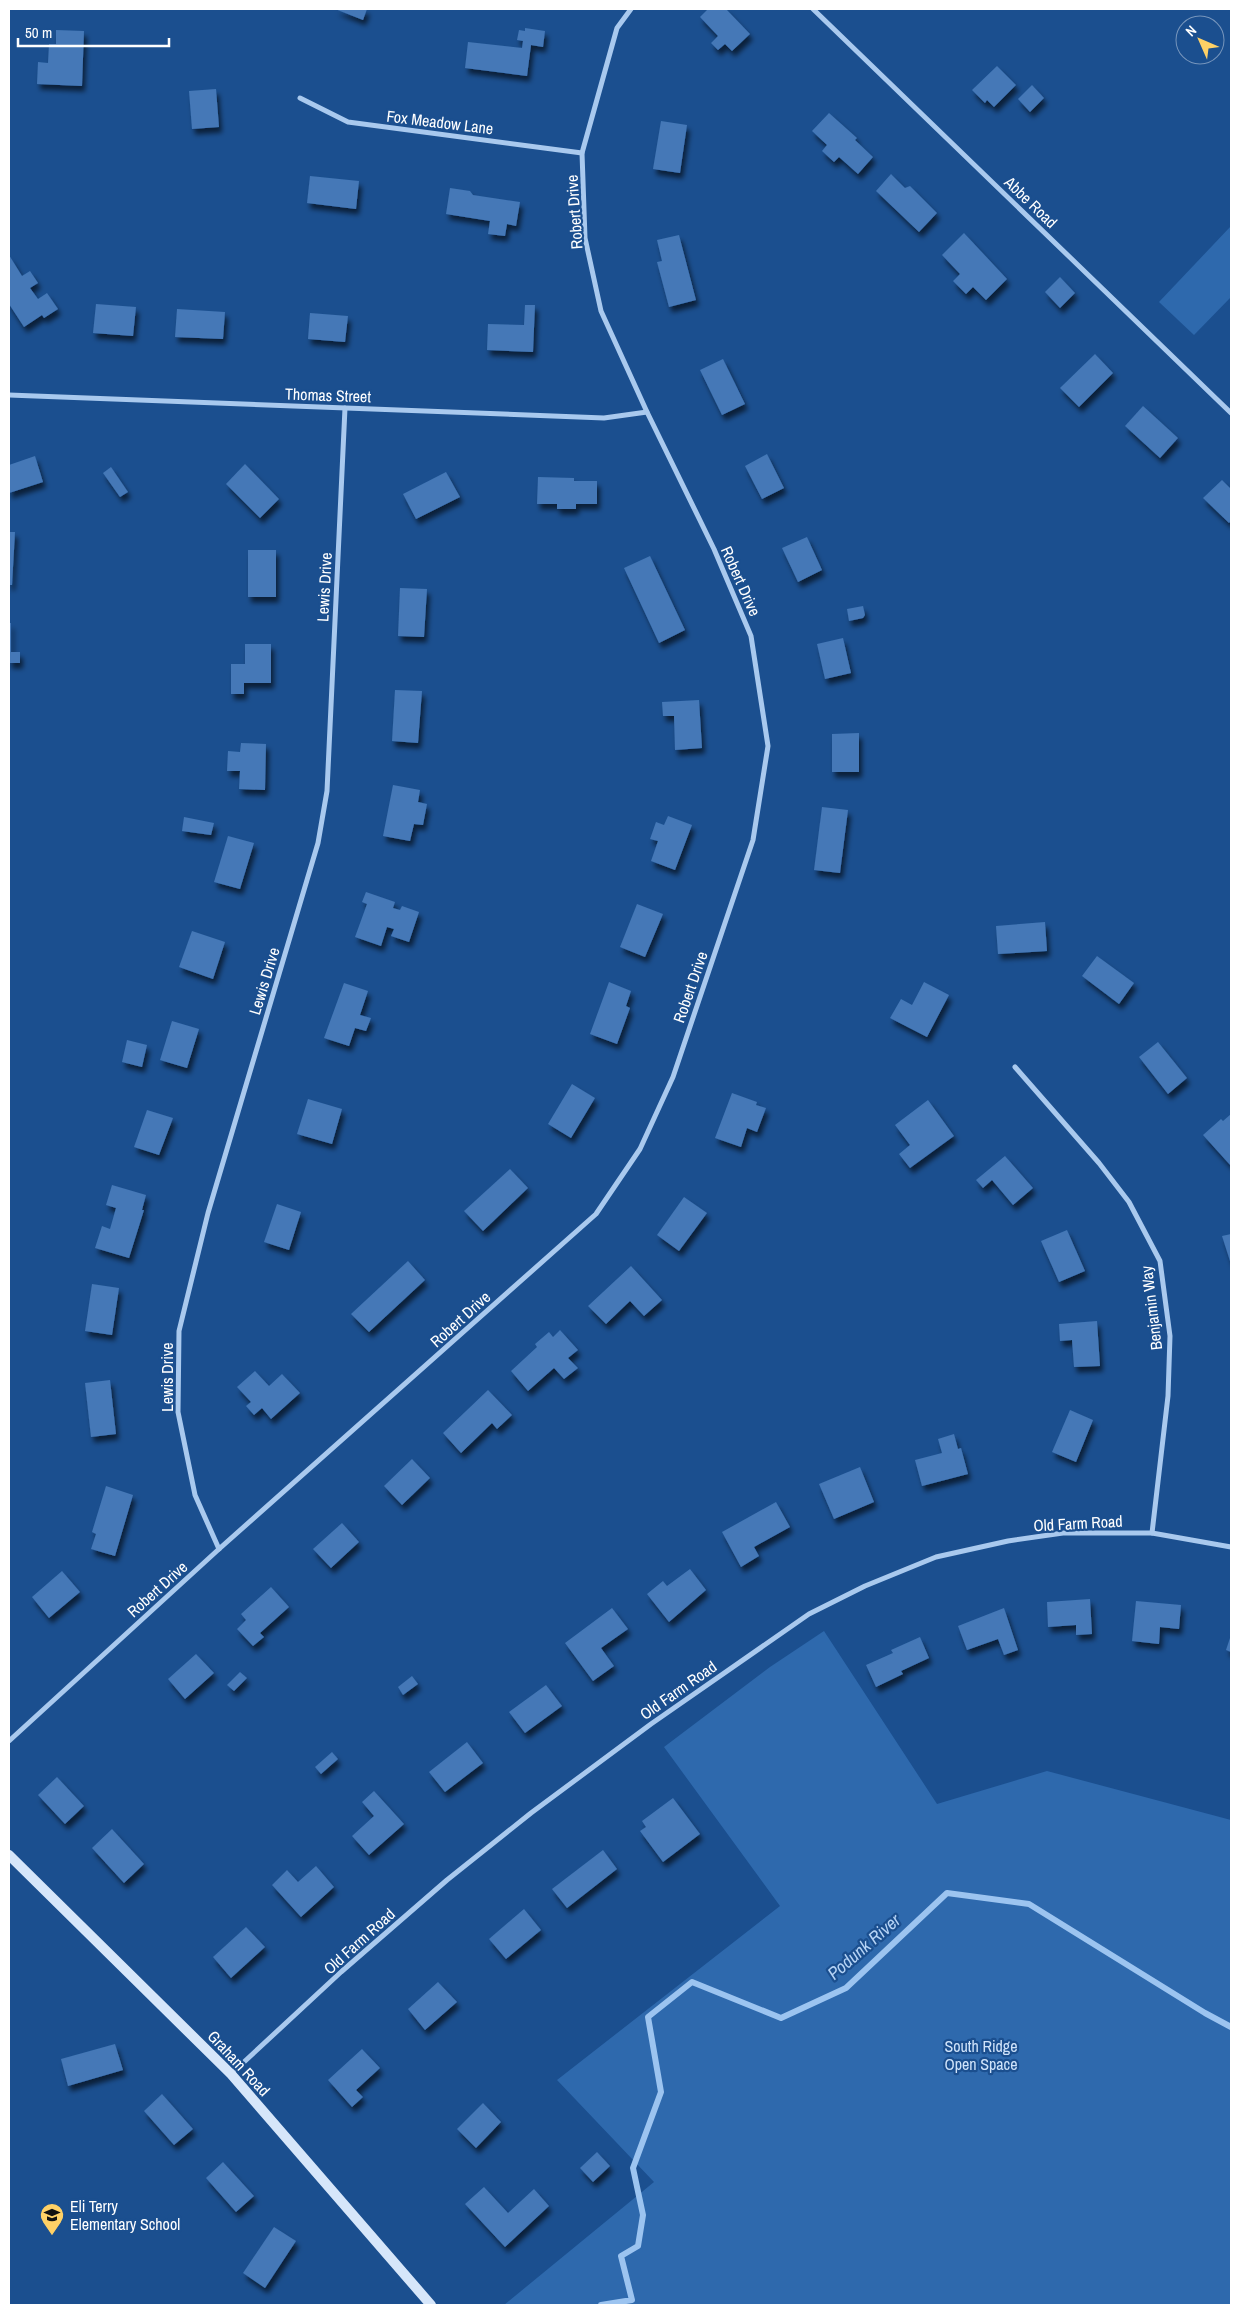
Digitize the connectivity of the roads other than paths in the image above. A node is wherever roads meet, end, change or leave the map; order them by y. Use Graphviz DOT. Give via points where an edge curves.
graph roads {
  1 [pos="631,9"];
  2 [pos="813,9"];
  3 [pos="300,98"];
  4 [pos="582,153"];
  5 [pos="9,395"];
  6 [pos="345,408"];
  7 [pos="647,412"];
  8 [pos="1231,413"];
  9 [pos="1015,1067"];
  10 [pos="1152,1533"];
  11 [pos="1231,1547"];
  12 [pos="219,1549"];
  13 [pos="9,1741"];
  14 [pos="9,1855"];
  15 [pos="231,2074"];
  16 [pos="431,2305"];
  1 -- 4 [label="street, Robert Drive" via="617,28"];
  2 -- 8 [label="street, Abbe Road"];
  3 -- 4 [label="street, Fox Meadow Lane" via="348,122"];
  4 -- 7 [label="street, Robert Drive" via="586,238 601,311"];
  5 -- 6 [label="street, Thomas Street"];
  6 -- 7 [label="street, Thomas Street" via="604,418"];
  6 -- 12 [label="street, Lewis Drive" via="327,791 318,843 208,1213 179,1331 178,1412 195,1495"];
  7 -- 12 [label="street, Robert Drive" via="714,549 751,636 768,746 753,840 674,1077 640,1149 596,1214"];
  9 -- 10 [label="street, Benjamin Way" via="1100,1163 1123,1194 1160,1261 1170,1336 1168,1396"];
  10 -- 11 [label="street, Old Farm Road"];
  10 -- 15 [label="street, Old Farm Road" via="1063,1533 936,1557 865,1586 809,1614 651,1724 531,1813 432,1893"];
  12 -- 13 [label="street, Robert Drive"];
  14 -- 15 [label="street, Graham Road"];
  15 -- 16 [label="street, Graham Road"];
}
